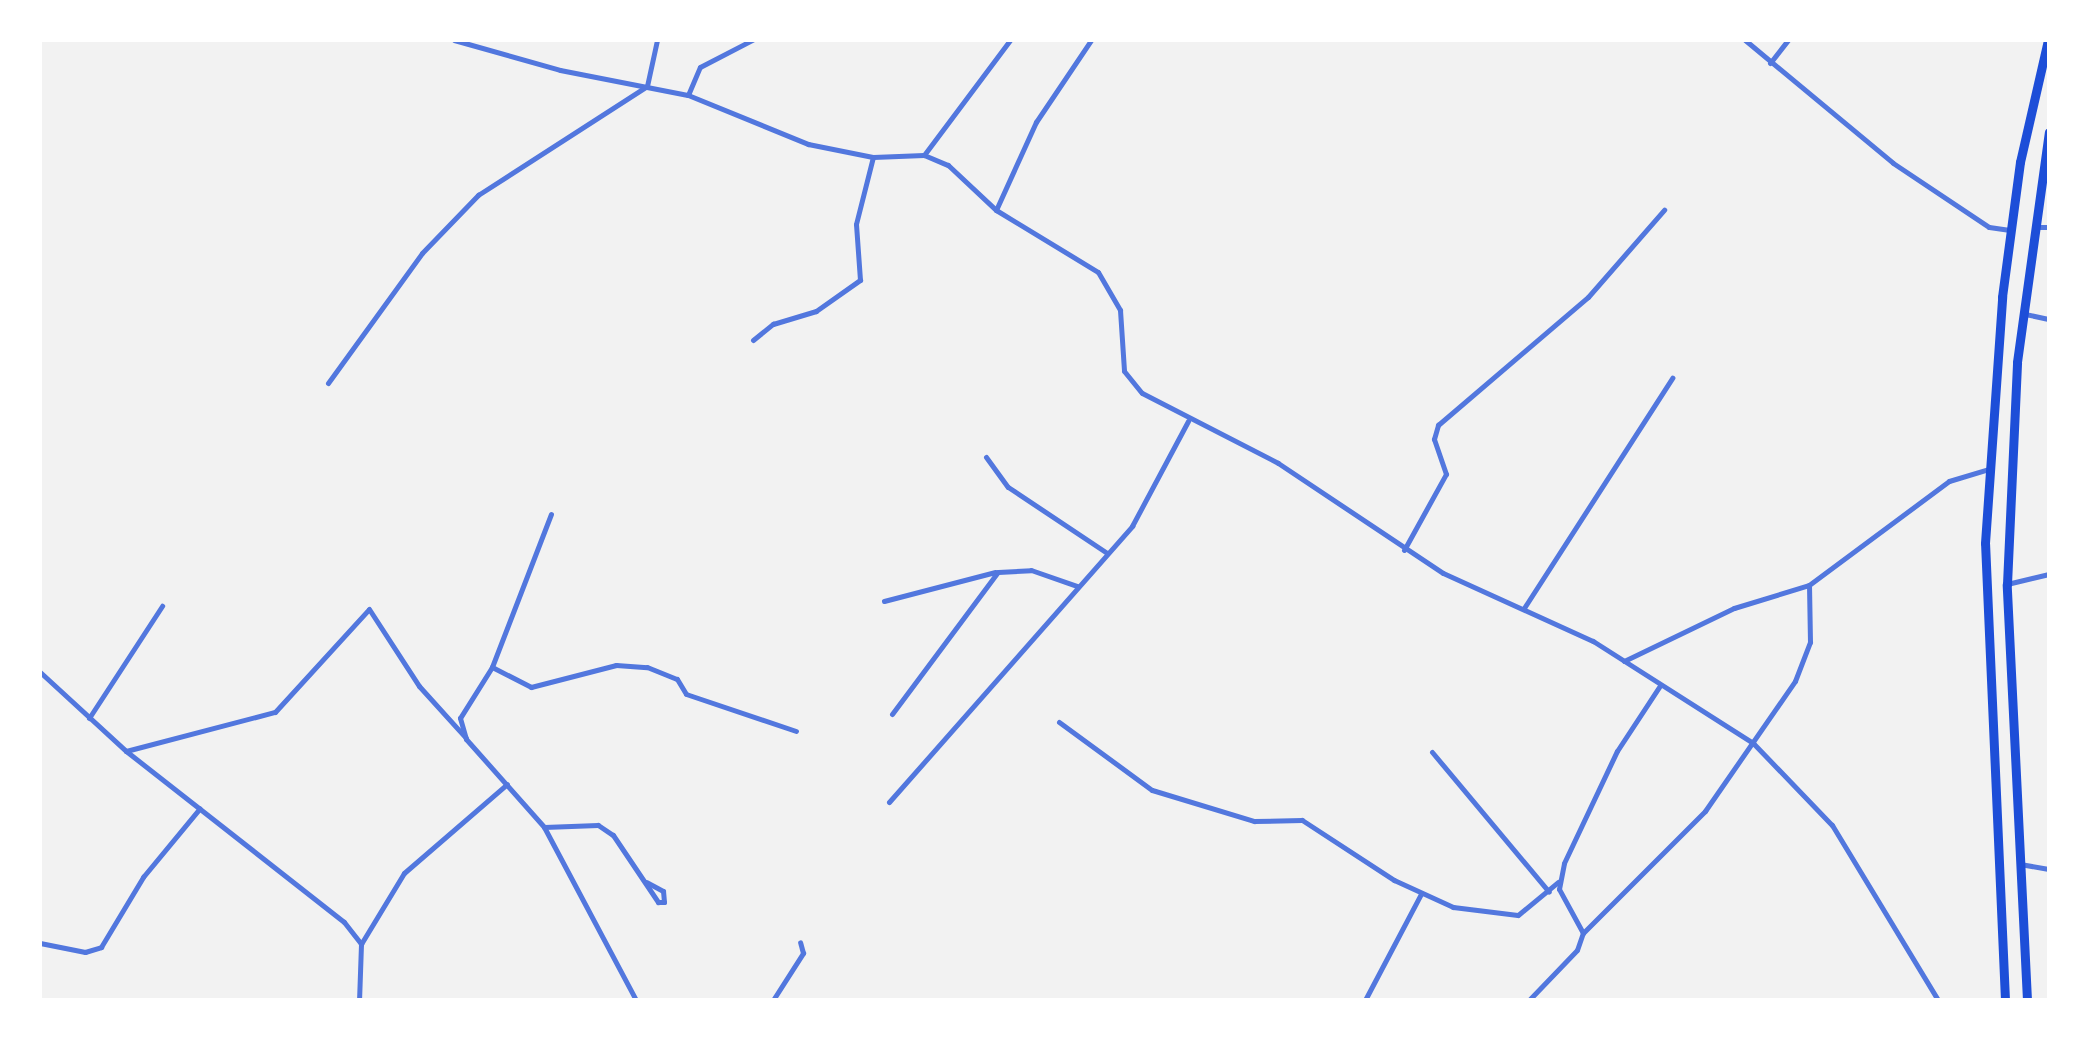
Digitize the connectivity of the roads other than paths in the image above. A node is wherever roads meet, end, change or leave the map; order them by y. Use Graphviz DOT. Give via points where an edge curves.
graph roads {
  1 [pos="454,40"];
  2 [pos="657,40"];
  3 [pos="752,40"];
  4 [pos="1010,40"];
  5 [pos="1090,40"];
  6 [pos="1745,40"];
  7 [pos="1788,40"];
  8 [pos="2048,40"];
  9 [pos="1770,62"];
  10 [pos="647,86"];
  11 [pos="688,95"];
  12 [pos="2049,132"];
  13 [pos="2048,144"];
  14 [pos="924,155"];
  15 [pos="873,156"];
  16 [pos="996,210"];
  17 [pos="1664,210"];
  18 [pos="2049,226"];
  19 [pos="2032,228"];
  20 [pos="2013,229"];
  21 [pos="2022,314"];
  22 [pos="2049,318"];
  23 [pos="752,340"];
  24 [pos="1672,378"];
  25 [pos="328,383"];
  26 [pos="1188,421"];
  27 [pos="986,457"];
  28 [pos="1992,468"];
  29 [pos="551,514"];
  30 [pos="1404,550"];
  31 [pos="1107,553"];
  32 [pos="998,572"];
  33 [pos="2049,574"];
  34 [pos="2007,584"];
  35 [pos="1809,585"];
  36 [pos="1077,586"];
  37 [pos="884,600"];
  38 [pos="162,606"];
  39 [pos="1524,608"];
  40 [pos="1624,662"];
  41 [pos="492,666"];
  42 [pos="40,672"];
  43 [pos="1659,687"];
  44 [pos="892,714"];
  45 [pos="89,718"];
  46 [pos="1059,722"];
  47 [pos="796,731"];
  48 [pos="466,739"];
  49 [pos="1753,743"];
  50 [pos="126,750"];
  51 [pos="1432,752"];
  52 [pos="507,784"];
  53 [pos="890,802"];
  54 [pos="200,808"];
  55 [pos="544,827"];
  56 [pos="2017,863"];
  57 [pos="2049,869"];
  58 [pos="646,882"];
  59 [pos="1558,882"];
  60 [pos="1549,892"];
  61 [pos="1421,894"];
  62 [pos="1583,932"];
  63 [pos="800,942"];
  64 [pos="40,943"];
  65 [pos="361,944"];
  66 [pos="359,1000"];
  67 [pos="636,1000"];
  68 [pos="773,1000"];
  69 [pos="1365,1000"];
  70 [pos="1529,1000"];
  71 [pos="1938,1000"];
  72 [pos="2004,1000"];
  73 [pos="2027,1000"];
  1 -- 10 [label="street"];
  2 -- 10 [label="street"];
  3 -- 11 [label="street" via="700,67"];
  4 -- 14 [label="street"];
  5 -- 16 [label="street" via="1036,122"];
  6 -- 9 [label="street"];
  7 -- 9 [label="street"];
  8 -- 20 [label="highway"];
  9 -- 20 [label="street" via="1893,163 1989,227"];
  10 -- 11 [label="street"];
  10 -- 25 [label="street" via="478,195 422,253"];
  11 -- 15 [label="street" via="808,144"];
  12 -- 13 [label="highway"];
  13 -- 19 [label="highway"];
  14 -- 15 [label="street"];
  14 -- 16 [label="street" via="948,165"];
  15 -- 23 [label="street" via="856,224 860,280 816,311 773,324"];
  16 -- 26 [label="street" via="1098,272 1120,310 1128,380"];
  17 -- 30 [label="street" via="1588,297 1438,425 1434,438 1446,474"];
  18 -- 19 [label="street"];
  19 -- 20 [label="highway"];
  19 -- 21 [label="highway"];
  20 -- 28 [label="highway" via="1996,357"];
  21 -- 22 [label="street"];
  21 -- 34 [label="highway"];
  24 -- 39 [label="street"];
  26 -- 30 [label="street" via="1278,463"];
  26 -- 31 [label="street" via="1132,526"];
  27 -- 31 [label="street" via="1008,488"];
  28 -- 35 [label="street" via="1949,481"];
  28 -- 72 [label="highway" via="1985,544"];
  29 -- 41 [label="street"];
  30 -- 39 [label="street"];
  31 -- 36 [label="street"];
  32 -- 36 [label="street" via="1030,570"];
  32 -- 37 [label="street"];
  32 -- 44 [label="street"];
  33 -- 34 [label="street"];
  34 -- 56 [label="highway"];
  35 -- 40 [label="street" via="1734,608"];
  35 -- 49 [label="street" via="1808,654"];
  36 -- 53 [label="street"];
  38 -- 45 [label="street"];
  39 -- 40 [label="street"];
  40 -- 43 [label="street"];
  41 -- 47 [label="street" via="531,686 616,665 647,667 677,679 686,694"];
  41 -- 48 [label="street" via="460,718"];
  42 -- 45 [label="street"];
  43 -- 49 [label="street"];
  43 -- 59 [label="street" via="1617,751"];
  45 -- 50 [label="street"];
  46 -- 61 [label="street" via="1152,790 1254,821 1302,820"];
  48 -- 50 [label="street" via="419,686 369,610 276,712"];
  48 -- 52 [label="street"];
  49 -- 62 [label="street" via="1705,810"];
  49 -- 71 [label="street" via="1832,825"];
  50 -- 54 [label="street"];
  51 -- 60 [label="street"];
  52 -- 55 [label="street"];
  52 -- 65 [label="street" via="404,874"];
  54 -- 64 [label="street" via="142,877 101,946 85,952"];
  54 -- 65 [label="street" via="344,922"];
  55 -- 58 [label="street" via="598,825"];
  55 -- 67 [label="street"];
  56 -- 57 [label="street"];
  56 -- 73 [label="highway"];
  59 -- 60 [label="street"];
  59 -- 62 [label="street"];
  60 -- 61 [label="street" via="1531,910 1505,918"];
  61 -- 69 [label="street"];
  62 -- 70 [label="street" via="1577,950"];
  63 -- 68 [label="street" via="796,968"];
  65 -- 66 [label="street"];
}
